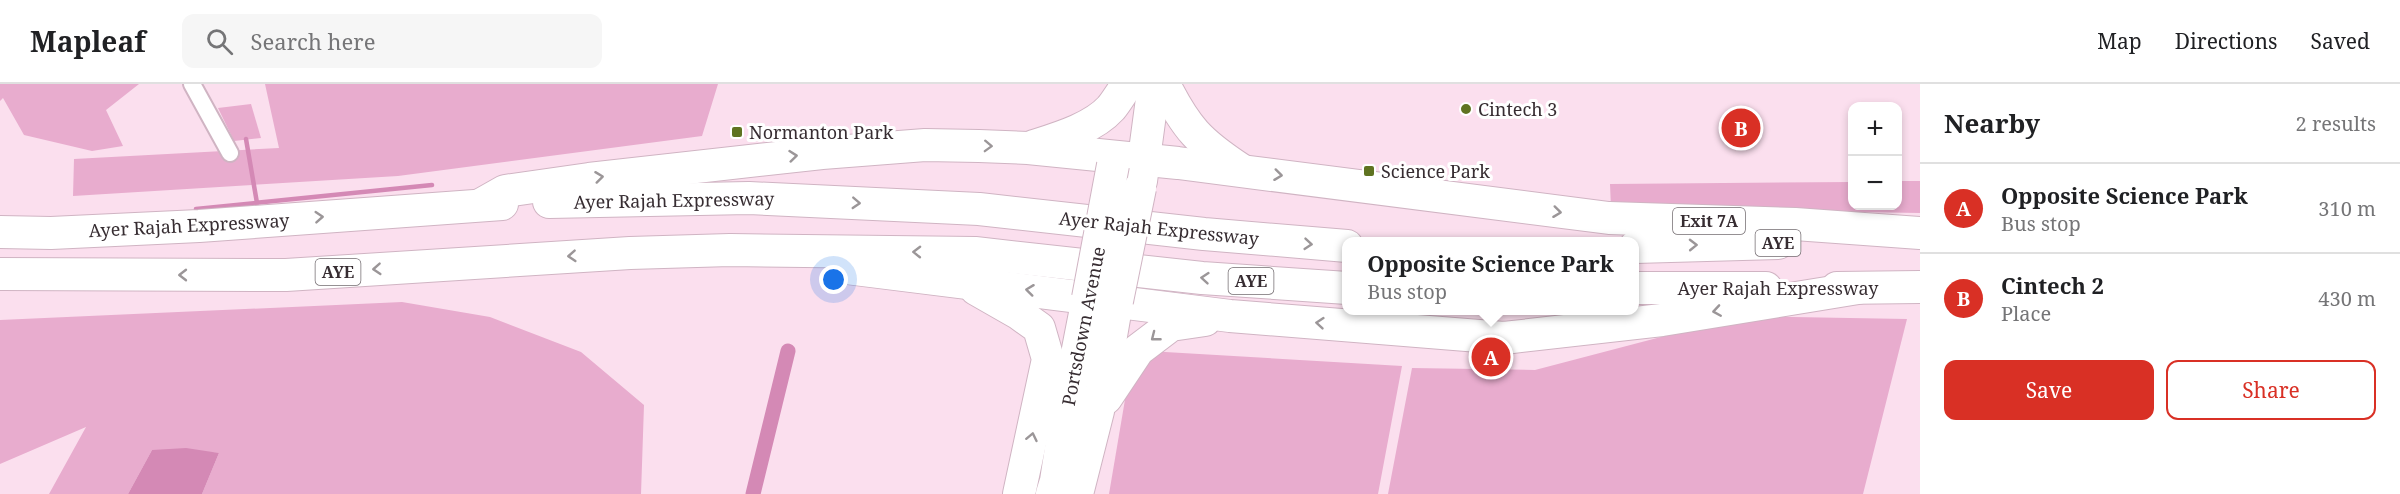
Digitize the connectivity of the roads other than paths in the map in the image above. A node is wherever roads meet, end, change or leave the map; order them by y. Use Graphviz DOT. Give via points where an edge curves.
graph roads {
  1 [pos="192,84"];
  2 [pos="1164,84"];
  3 [pos="1135,85"];
  4 [pos="1028,148"];
  5 [pos="230,153"];
  6 [pos="1129,162"];
  7 [pos="1242,170"];
  8 [pos="482,204"];
  9 [pos="0,232"];
  10 [pos="1920,232"];
  11 [pos="1920,240"];
  12 [pos="1342,246"];
  13 [pos="1639,247"];
  14 [pos="730,250"];
  15 [pos="0,274"];
  16 [pos="963,281"];
  17 [pos="1920,287"];
  18 [pos="1342,288"];
  19 [pos="1639,288"];
  20 [pos="1858,288"];
  21 [pos="1103,300"];
  22 [pos="1230,316"];
  23 [pos="1039,328"];
  24 [pos="1070,390"];
  25 [pos="1098,411"];
  26 [pos="1019,494"];
  27 [pos="1052,494"];
  28 [pos="1077,494"];
  1 -- 5 [label="street"];
  2 -- 7 [label="highway" via="1195,136"];
  3 -- 4 [label="highway" via="1095,120 1065,136"];
  3 -- 6 [label="highway"];
  4 -- 6 [label="highway"];
  8 -- 4 [label="highway, one-way" via="505,191 724,163 925,145"];
  6 -- 7 [label="highway, Exit 7A"];
  6 -- 21 [label="highway, Portsdown Avenue, bridge"];
  7 -- 10 [label="highway, Exit 7A, one-way" via="1609,218"];
  9 -- 8 [label="highway, Ayer Rajah Expressway, one-way" via="200,226"];
  8 -- 12 [label="highway, Ayer Rajah Expressway, one-way" via="670,198 806,200 979,209"];
  13 -- 11 [label="highway, AYE, one-way"];
  14 -- 15 [label="highway, AYE, one-way" via="630,252 286,275"];
  14 -- 16 [label="highway" via="877,273"];
  18 -- 14 [label="highway, AYE, one-way" via="1202,278 975,253"];
  21 -- 16 [label="highway, one-way"];
  16 -- 23 [label="highway"];
  17 -- 20 [label="highway, Ayer Rajah Expressway"];
  19 -- 20 [label="highway, Ayer Rajah Expressway"];
  20 -- 22 [label="highway, one-way" via="1662,320 1504,338"];
  21 -- 22 [label="highway"];
  21 -- 24 [label="highway, Portsdown Avenue"];
  21 -- 25 [label="highway, Portsdown Avenue"];
  22 -- 25 [label="highway, one-way" via="1171,325 1138,350"];
  23 -- 24 [label="highway" via="1059,353"];
  26 -- 23 [label="highway, one-way" via="1048,358"];
  24 -- 27 [label="highway, Portsdown Avenue"];
  25 -- 28 [label="highway, Portsdown Avenue"];
}
